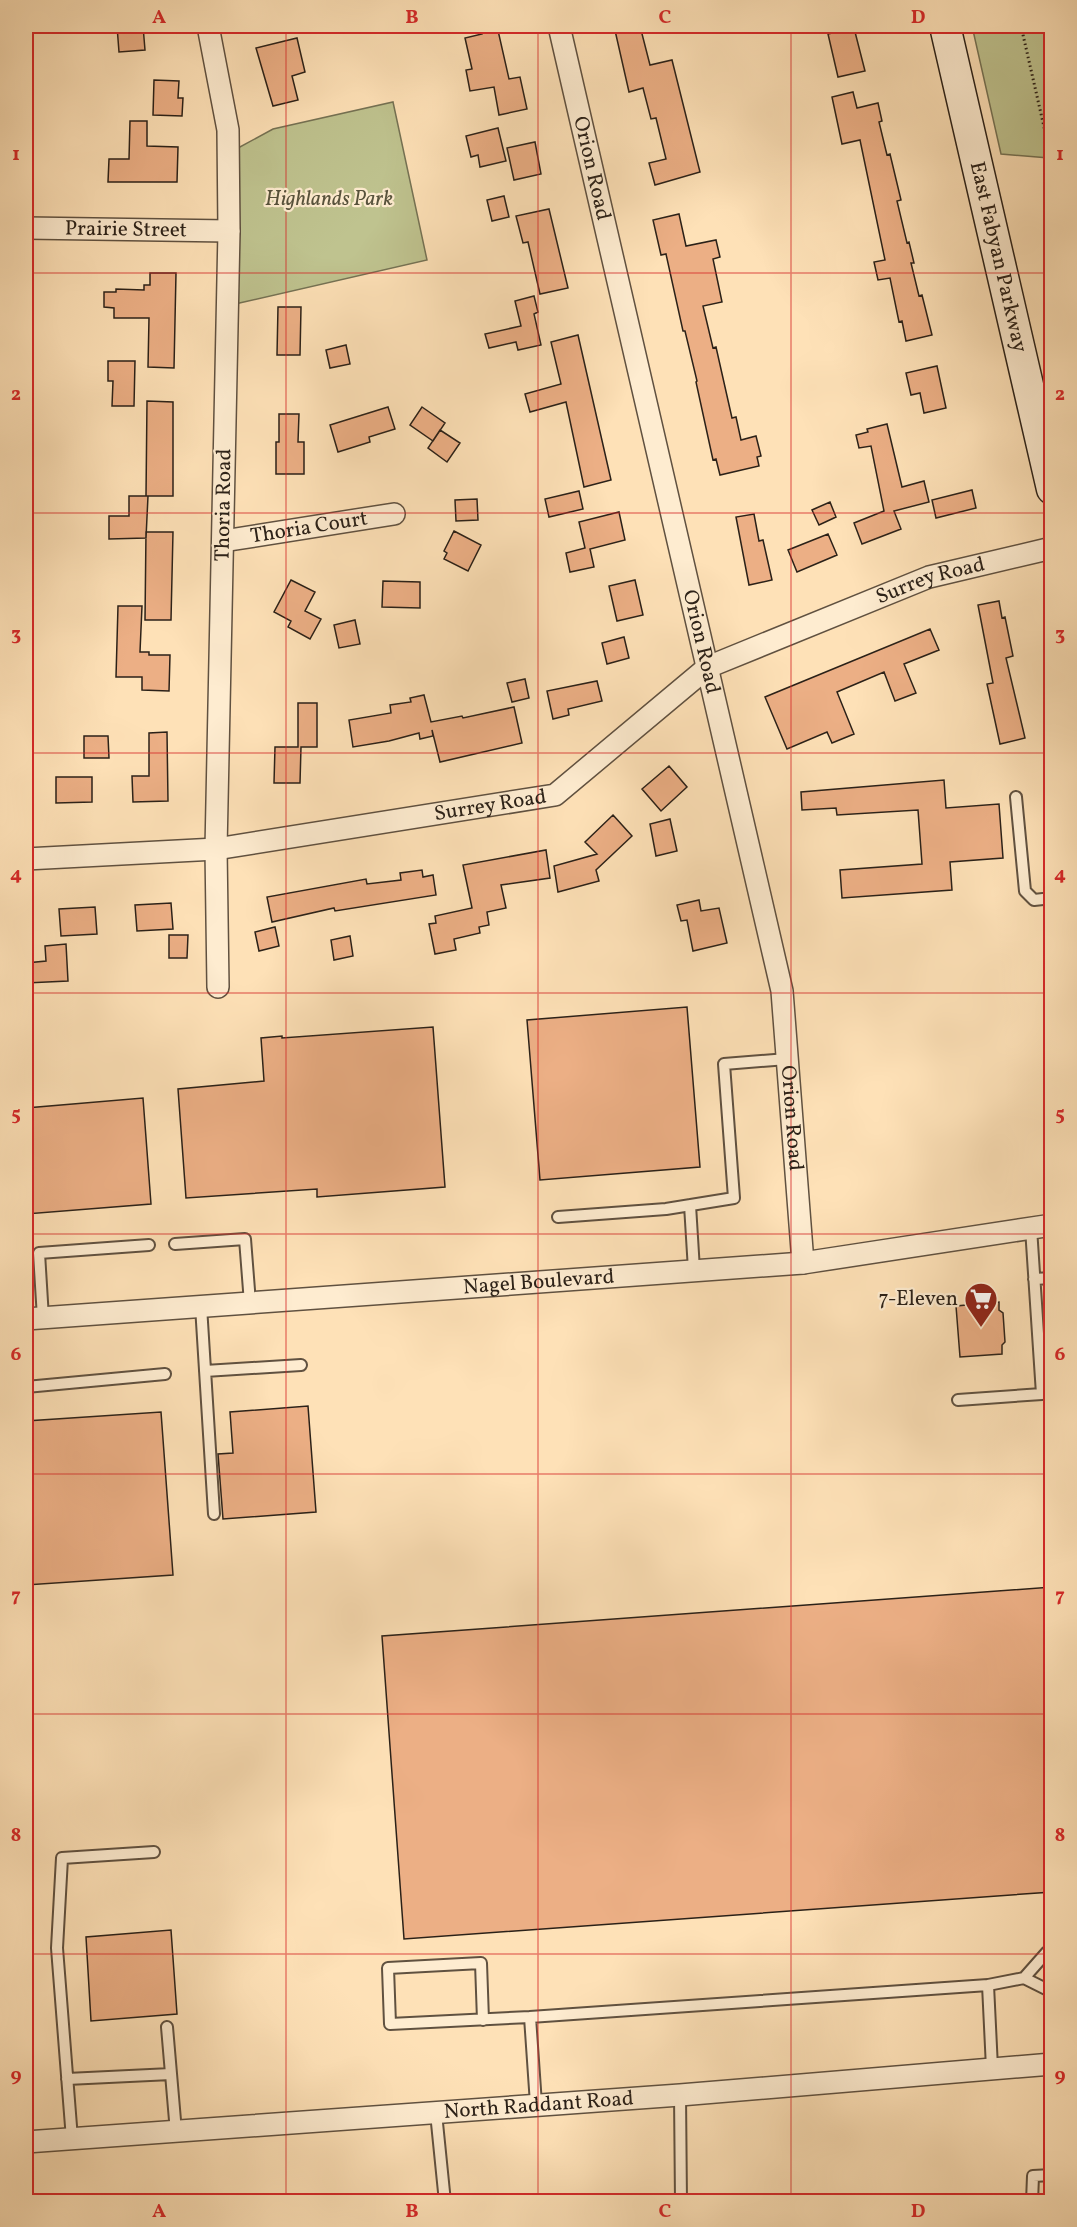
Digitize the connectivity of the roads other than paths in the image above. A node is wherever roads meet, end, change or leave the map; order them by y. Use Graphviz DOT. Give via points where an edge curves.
graph roads {
  1 [pos="208,26"];
  2 [pos="559,26"];
  3 [pos="945,26"];
  4 [pos="26,228"];
  5 [pos="229,231"];
  6 [pos="1052,489"];
  7 [pos="394,514"];
  8 [pos="223,541"];
  9 [pos="1052,548"];
  10 [pos="708,667"];
  11 [pos="1016,797"];
  12 [pos="216,849"];
  13 [pos="26,859"];
  14 [pos="1052,898"];
  15 [pos="218,987"];
  16 [pos="787,1059"];
  17 [pos="690,1205"];
  18 [pos="558,1217"];
  19 [pos="1041,1227"];
  20 [pos="175,1244"];
  21 [pos="149,1245"];
  22 [pos="803,1263"];
  23 [pos="694,1270"];
  24 [pos="1052,1278"];
  25 [pos="1034,1279"];
  26 [pos="250,1303"];
  27 [pos="201,1306"];
  28 [pos="34,1318"];
  29 [pos="301,1365"];
  30 [pos="205,1371"];
  31 [pos="165,1374"];
  32 [pos="1046,1381"];
  33 [pos="26,1386"];
  34 [pos="958,1400"];
  35 [pos="214,1514"];
  36 [pos="154,1852"];
  37 [pos="1052,1952"];
  38 [pos="1024,1978"];
  39 [pos="988,1985"];
  40 [pos="1052,1992"];
  41 [pos="530,2017"];
  42 [pos="483,2019"];
  43 [pos="167,2027"];
  44 [pos="1052,2064"];
  45 [pos="992,2068"];
  46 [pos="171,2074"];
  47 [pos="67,2079"];
  48 [pos="680,2095"];
  49 [pos="536,2104"];
  50 [pos="436,2113"];
  51 [pos="176,2132"];
  52 [pos="72,2139"];
  53 [pos="26,2142"];
  54 [pos="1052,2175"];
  55 [pos="445,2202"];
  56 [pos="681,2202"];
  57 [pos="1032,2202"];
  1 -- 5 [label="street, Thoria Road" via="228,130"];
  2 -- 10 [label="street, Orion Road"];
  3 -- 6 [label="main road, East Fabyan Parkway"];
  4 -- 5 [label="street, Prairie Street"];
  5 -- 8 [label="street, Thoria Road"];
  7 -- 8 [label="street, Thoria Court"];
  8 -- 12 [label="street, Thoria Road"];
  9 -- 10 [label="street, Surrey Road" via="929,577"];
  10 -- 12 [label="street, Surrey Road" via="555,795"];
  10 -- 16 [label="street, Orion Road" via="782,991"];
  11 -- 14 [label="lane" via="1025,891 1034,900"];
  12 -- 13 [label="street, Surrey Road"];
  12 -- 15 [label="street, Thoria Road"];
  16 -- 17 [label="lane" via="724,1064 734,1198"];
  16 -- 22 [label="street, Orion Road"];
  17 -- 18 [label="lane"];
  17 -- 23 [label="lane"];
  19 -- 22 [label="street, Nagel Boulevard"];
  19 -- 25 [label="lane"];
  20 -- 26 [label="lane" via="245,1239"];
  21 -- 28 [label="lane" via="39,1253"];
  22 -- 23 [label="street, Nagel Boulevard"];
  23 -- 26 [label="street, Nagel Boulevard"];
  24 -- 25 [label="lane"];
  25 -- 32 [label="lane"];
  26 -- 27 [label="street, Nagel Boulevard"];
  27 -- 28 [label="street, Nagel Boulevard"];
  27 -- 30 [label="lane"];
  29 -- 30 [label="lane"];
  30 -- 35 [label="lane"];
  31 -- 33 [label="lane"];
  32 -- 34 [label="lane" via="1042,1394"];
  36 -- 47 [label="lane" via="62,1858 57,1948"];
  37 -- 38 [label="lane" via="1047,1952"];
  38 -- 39 [label="lane"];
  38 -- 40 [label="lane"];
  39 -- 41 [label="lane"];
  39 -- 45 [label="lane"];
  41 -- 42 [label="lane"];
  41 -- 49 [label="lane"];
  42 -- 42 [label="lane" via="390,2024 387,1968 481,1963"];
  43 -- 46 [label="lane"];
  44 -- 45 [label="street, North Raddant Road"];
  45 -- 48 [label="street, North Raddant Road"];
  46 -- 47 [label="lane"];
  46 -- 51 [label="lane"];
  47 -- 52 [label="lane"];
  48 -- 49 [label="street, North Raddant Road"];
  48 -- 56 [label="lane"];
  49 -- 50 [label="street, North Raddant Road"];
  50 -- 51 [label="street, North Raddant Road"];
  50 -- 55 [label="lane"];
  51 -- 52 [label="street, North Raddant Road"];
  52 -- 53 [label="street, North Raddant Road"];
  54 -- 57 [label="lane" via="1033,2176"];
}
